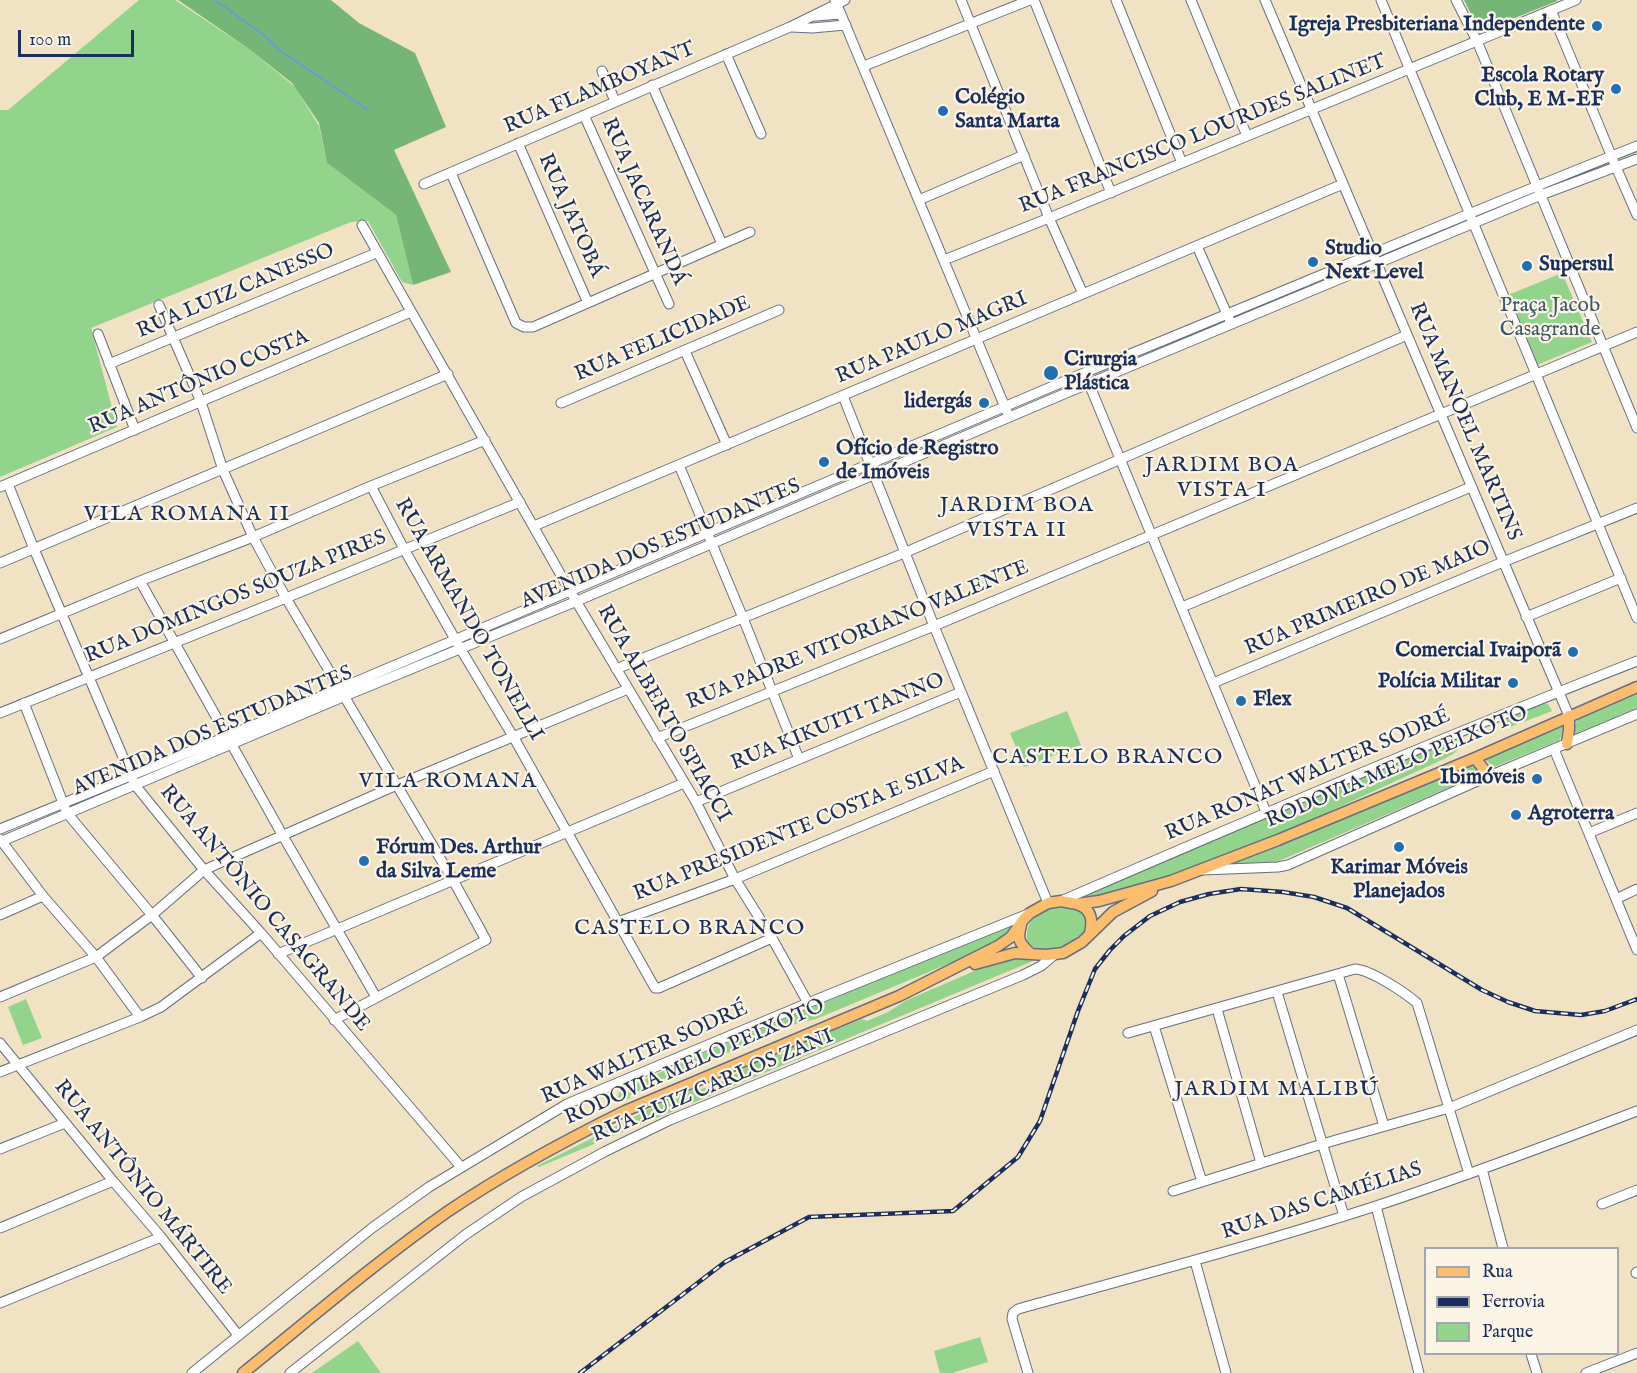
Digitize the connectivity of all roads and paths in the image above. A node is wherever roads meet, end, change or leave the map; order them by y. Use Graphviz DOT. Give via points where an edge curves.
graph roads {
  1 [pos="960,0"];
  2 [pos="1032,0"];
  3 [pos="1116,0"];
  4 [pos="1191,0"];
  5 [pos="1266,0"];
  6 [pos="1381,0"];
  7 [pos="1456,0"];
  8 [pos="1576,0"];
  9 [pos="839,1"];
  10 [pos="1551,10"];
  11 [pos="841,14"];
  12 [pos="809,17"];
  13 [pos="971,24"];
  14 [pos="846,25"];
  15 [pos="790,27"];
  16 [pos="1477,41"];
  17 [pos="726,54"];
  18 [pos="864,66"];
  19 [pos="1410,69"];
  20 [pos="602,70"];
  21 [pos="652,85"];
  22 [pos="615,101"];
  23 [pos="1312,109"];
  24 [pos="584,115"];
  25 [pos="761,134"];
  26 [pos="1247,136"];
  27 [pos="518,143"];
  28 [pos="1637,146"];
  29 [pos="1024,155"];
  30 [pos="1611,156"];
  31 [pos="1637,159"];
  32 [pos="1182,163"];
  33 [pos="1616,167"];
  34 [pos="451,173"];
  35 [pos="424,184"];
  36 [pos="1343,184"];
  37 [pos="1537,186"];
  38 [pos="1111,193"];
  39 [pos="1541,195"];
  40 [pos="919,200"];
  41 [pos="1469,213"];
  42 [pos="1637,215"];
  43 [pos="1049,218"];
  44 [pos="1474,224"];
  45 [pos="362,225"];
  46 [pos="750,232"];
  47 [pos="722,244"];
  48 [pos="1197,246"];
  49 [pos="376,253"];
  50 [pos="1373,254"];
  51 [pos="944,260"];
  52 [pos="1377,264"];
  53 [pos="655,273"];
  54 [pos="1302,284"];
  55 [pos="1083,294"];
  56 [pos="1306,294"];
  57 [pos="588,303"];
  58 [pos="669,304"];
  59 [pos="159,305"];
  60 [pos="779,310"];
  61 [pos="411,312"];
  62 [pos="1227,315"];
  63 [pos="1232,325"];
  64 [pos="1637,332"];
  65 [pos="98,334"];
  66 [pos="1407,335"];
  67 [pos="174,338"];
  68 [pos="977,340"];
  69 [pos="1603,346"];
  70 [pos="685,351"];
  71 [pos="109,364"];
  72 [pos="1084,373"];
  73 [pos="448,374"];
  74 [pos="1535,374"];
  75 [pos="1089,384"];
  76 [pos="843,396"];
  77 [pos="201,402"];
  78 [pos="561,403"];
  79 [pos="1005,407"];
  80 [pos="1441,414"];
  81 [pos="1010,417"];
  82 [pos="1637,428"];
  83 [pos="135,430"];
  84 [pos="485,440"];
  85 [pos="727,445"];
  86 [pos="1119,460"];
  87 [pos="679,465"];
  88 [pos="872,469"];
  89 [pos="224,470"];
  90 [pos="4,485"];
  91 [pos="372,486"];
  92 [pos="1471,487"];
  93 [pos="520,502"];
  94 [pos="1637,508"];
  95 [pos="1598,524"];
  96 [pos="534,526"];
  97 [pos="708,533"];
  98 [pos="1151,534"];
  99 [pos="253,537"];
  100 [pos="711,544"];
  101 [pos="34,549"];
  102 [pos="404,549"];
  103 [pos="904,553"];
  104 [pos="1503,562"];
  105 [pos="0,563"];
  106 [pos="1620,578"];
  107 [pos="140,581"];
  108 [pos="570,591"];
  109 [pos="1632,594"];
  110 [pos="286,598"];
  111 [pos="577,601"];
  112 [pos="1182,607"];
  113 [pos="62,613"];
  114 [pos="743,618"];
  115 [pos="1527,618"];
  116 [pos="1637,618"];
  117 [pos="934,626"];
  118 [pos="0,639"];
  119 [pos="174,642"];
  120 [pos="458,644"];
  121 [pos="1637,661"];
  122 [pos="616,669"];
  123 [pos="88,677"];
  124 [pos="1213,683"];
  125 [pos="1637,687"];
  126 [pos="628,689"];
  127 [pos="342,692"];
  128 [pos="772,692"];
  129 [pos="961,692"];
  130 [pos="1558,692"];
  131 [pos="24,703"];
  132 [pos="0,713"];
  133 [pos="1637,714"];
  134 [pos="1569,716"];
  135 [pos="514,738"];
  136 [pos="657,738"];
  137 [pos="230,740"];
  138 [pos="1567,744"];
  139 [pos="1554,749"];
  140 [pos="1475,758"];
  141 [pos="799,759"];
  142 [pos="994,771"];
  143 [pos="131,776"];
  144 [pos="1489,776"];
  145 [pos="684,783"];
  146 [pos="135,785"];
  147 [pos="397,785"];
  148 [pos="696,802"];
  149 [pos="65,808"];
  150 [pos="1266,812"];
  151 [pos="1637,813"];
  152 [pos="0,829"];
  153 [pos="568,832"];
  154 [pos="1589,833"];
  155 [pos="283,837"];
  156 [pos="0,841"];
  157 [pos="204,870"];
  158 [pos="1198,871"];
  159 [pos="735,879"];
  160 [pos="453,880"];
  161 [pos="1171,881"];
  162 [pos="1637,889"];
  163 [pos="43,896"];
  164 [pos="1616,899"];
  165 [pos="1061,901"];
  166 [pos="1048,903"];
  167 [pos="1077,904"];
  168 [pos="1030,913"];
  169 [pos="0,915"];
  170 [pos="152,915"];
  171 [pos="618,922"];
  172 [pos="1021,924"];
  173 [pos="336,928"];
  174 [pos="261,933"];
  175 [pos="1090,934"];
  176 [pos="772,938"];
  177 [pos="1637,950"];
  178 [pos="278,954"];
  179 [pos="1031,954"];
  180 [pos="1054,955"];
  181 [pos="96,957"];
  182 [pos="1338,974"];
  183 [pos="941,975"];
  184 [pos="202,978"];
  185 [pos="1277,992"];
  186 [pos="0,997"];
  187 [pos="376,998"];
  188 [pos="808,1003"];
  189 [pos="1217,1009"];
  190 [pos="140,1017"];
  191 [pos="334,1020"];
  192 [pos="1154,1026"];
  193 [pos="1637,1030"];
  194 [pos="1128,1034"];
  195 [pos="0,1043"];
  196 [pos="17,1065"];
  197 [pos="0,1072"];
  198 [pos="1449,1108"];
  199 [pos="1637,1111"];
  200 [pos="65,1123"];
  201 [pos="1384,1126"];
  202 [pos="1322,1144"];
  203 [pos="0,1149"];
  204 [pos="1261,1163"];
  205 [pos="461,1167"];
  206 [pos="1482,1169"];
  207 [pos="1469,1174"];
  208 [pos="113,1181"];
  209 [pos="1202,1182"];
  210 [pos="1637,1190"];
  211 [pos="1173,1191"];
  212 [pos="1602,1204"];
  213 [pos="1376,1206"];
  214 [pos="1344,1216"];
  215 [pos="0,1228"];
  216 [pos="162,1237"];
  217 [pos="1503,1247"];
  218 [pos="1195,1261"];
  219 [pos="0,1303"];
  220 [pos="238,1335"];
  221 [pos="1637,1353"];
  222 [pos="1532,1355"];
  223 [pos="192,1373"];
  224 [pos="243,1373"];
  225 [pos="290,1373"];
  226 [pos="1028,1373"];
  227 [pos="1226,1373"];
  228 [pos="1419,1373"];
  229 [pos="1537,1373"];
  230 [pos="1586,1373"];
  1 -- 13 [label="street"];
  2 -- 13 [label="street"];
  2 -- 38 [label="street"];
  3 -- 32 [label="street"];
  4 -- 26 [label="street"];
  5 -- 23 [label="street, RUA MANOEL MARTINS"];
  6 -- 19 [label="street"];
  7 -- 16 [label="street"];
  8 -- 10 [label="street, RUA FRANCISCO LOURDES SALINET"];
  9 -- 11 [label="street"];
  9 -- 12 [label="street, RUA FLAMBOYANT"];
  10 -- 16 [label="street, RUA FRANCISCO LOURDES SALINET"];
  10 -- 30 [label="street"];
  11 -- 12 [label="street"];
  11 -- 14 [label="street"];
  12 -- 15 [label="street, RUA FLAMBOYANT"];
  13 -- 18 [label="street"];
  13 -- 29 [label="street"];
  14 -- 15 [label="street"];
  14 -- 18 [label="street"];
  15 -- 17 [label="street, RUA FLAMBOYANT"];
  16 -- 19 [label="street, RUA FRANCISCO LOURDES SALINET"];
  16 -- 37 [label="street"];
  17 -- 21 [label="street, RUA FLAMBOYANT"];
  17 -- 25 [label="street"];
  18 -- 40 [label="street"];
  19 -- 23 [label="street, RUA FRANCISCO LOURDES SALINET"];
  19 -- 41 [label="street"];
  20 -- 22 [label="street"];
  21 -- 22 [label="street, RUA FLAMBOYANT"];
  21 -- 47 [label="street"];
  22 -- 24 [label="street, RUA FLAMBOYANT"];
  23 -- 26 [label="street, RUA FRANCISCO LOURDES SALINET"];
  23 -- 36 [label="street, RUA MANOEL MARTINS"];
  24 -- 27 [label="street, RUA FLAMBOYANT"];
  24 -- 53 [label="street, RUA JACARANDÁ"];
  26 -- 32 [label="street, RUA FRANCISCO LOURDES SALINET"];
  27 -- 34 [label="street, RUA FLAMBOYANT"];
  27 -- 57 [label="street, RUA JATOBÁ"];
  28 -- 30 [label="street, AVENIDA DOS ESTUDANTES"];
  29 -- 40 [label="street"];
  29 -- 43 [label="street"];
  30 -- 33 [label="street"];
  30 -- 37 [label="street, AVENIDA DOS ESTUDANTES"];
  31 -- 33 [label="street, AVENIDA DOS ESTUDANTES"];
  32 -- 38 [label="street, RUA FRANCISCO LOURDES SALINET"];
  33 -- 39 [label="street, AVENIDA DOS ESTUDANTES"];
  33 -- 42 [label="street"];
  34 -- 35 [label="street, RUA FLAMBOYANT"];
  34 -- 57 [label="street" via="516,323 533,327"];
  36 -- 48 [label="street, RUA PAULO MAGRI"];
  36 -- 50 [label="street, RUA MANOEL MARTINS"];
  37 -- 39 [label="street"];
  37 -- 41 [label="street, AVENIDA DOS ESTUDANTES"];
  38 -- 43 [label="street, RUA FRANCISCO LOURDES SALINET"];
  39 -- 44 [label="street, AVENIDA DOS ESTUDANTES"];
  39 -- 69 [label="street"];
  40 -- 51 [label="street"];
  41 -- 44 [label="street"];
  41 -- 50 [label="street, AVENIDA DOS ESTUDANTES"];
  43 -- 51 [label="street, RUA FRANCISCO LOURDES SALINET"];
  43 -- 55 [label="street"];
  44 -- 52 [label="street, AVENIDA DOS ESTUDANTES"];
  44 -- 74 [label="street"];
  45 -- 49 [label="street, RUA ALBERTO SPIACCI"];
  46 -- 47 [label="street"];
  47 -- 53 [label="street"];
  48 -- 55 [label="street, RUA PAULO MAGRI"];
  48 -- 62 [label="street"];
  49 -- 61 [label="street, RUA ALBERTO SPIACCI"];
  49 -- 67 [label="street, RUA LUIZ CANESSO"];
  50 -- 52 [label="street, RUA MANOEL MARTINS"];
  50 -- 54 [label="street, AVENIDA DOS ESTUDANTES"];
  51 -- 68 [label="street"];
  52 -- 56 [label="street, AVENIDA DOS ESTUDANTES"];
  52 -- 66 [label="street, RUA MANOEL MARTINS"];
  53 -- 57 [label="street"];
  53 -- 58 [label="street, RUA JACARANDÁ"];
  54 -- 56 [label="street"];
  54 -- 62 [label="street, AVENIDA DOS ESTUDANTES"];
  55 -- 68 [label="street, RUA PAULO MAGRI"];
  56 -- 63 [label="street, AVENIDA DOS ESTUDANTES"];
  59 -- 67 [label="street"];
  60 -- 70 [label="street, RUA FELICIDADE"];
  61 -- 73 [label="street, RUA ALBERTO SPIACCI"];
  61 -- 77 [label="street, RUA ANTÔNIO COSTA"];
  62 -- 63 [label="street"];
  62 -- 72 [label="street, AVENIDA DOS ESTUDANTES"];
  63 -- 75 [label="street, AVENIDA DOS ESTUDANTES"];
  64 -- 69 [label="street, RUA PADRE VITORIANO VALENTE"];
  65 -- 71 [label="street"];
  66 -- 80 [label="street, RUA MANOEL MARTINS"];
  66 -- 86 [label="street"];
  67 -- 71 [label="street, RUA LUIZ CANESSO"];
  67 -- 77 [label="street"];
  68 -- 76 [label="street, RUA PAULO MAGRI"];
  68 -- 79 [label="street"];
  69 -- 74 [label="street, RUA PADRE VITORIANO VALENTE"];
  69 -- 82 [label="street"];
  70 -- 78 [label="street, RUA FELICIDADE"];
  70 -- 85 [label="street"];
  71 -- 83 [label="street"];
  72 -- 75 [label="street"];
  72 -- 79 [label="street, AVENIDA DOS ESTUDANTES"];
  73 -- 84 [label="street, RUA ALBERTO SPIACCI"];
  73 -- 89 [label="street"];
  74 -- 80 [label="street, RUA PADRE VITORIANO VALENTE"];
  74 -- 95 [label="street"];
  75 -- 81 [label="street, AVENIDA DOS ESTUDANTES"];
  75 -- 86 [label="street"];
  76 -- 85 [label="street, RUA PAULO MAGRI"];
  76 -- 88 [label="street"];
  77 -- 83 [label="street, RUA ANTÔNIO COSTA"];
  77 -- 89 [label="street"];
  79 -- 81 [label="street"];
  79 -- 88 [label="street, AVENIDA DOS ESTUDANTES"];
  80 -- 92 [label="street, RUA MANOEL MARTINS"];
  80 -- 98 [label="street, RUA PADRE VITORIANO VALENTE"];
  81 -- 88 [label="street, AVENIDA DOS ESTUDANTES"];
  83 -- 90 [label="street, RUA ANTÔNIO COSTA"];
  84 -- 91 [label="street"];
  84 -- 93 [label="street, RUA ALBERTO SPIACCI"];
  85 -- 87 [label="street, RUA PAULO MAGRI"];
  86 -- 98 [label="street"];
  86 -- 103 [label="street"];
  87 -- 96 [label="street, RUA PAULO MAGRI"];
  87 -- 97 [label="street"];
  88 -- 97 [label="street, AVENIDA DOS ESTUDANTES"];
  88 -- 100 [label="street, AVENIDA DOS ESTUDANTES"];
  88 -- 103 [label="street"];
  89 -- 99 [label="street"];
  89 -- 101 [label="street"];
  90 -- 101 [label="street, RUA ANTÔNIO CASAGRANDE"];
  91 -- 99 [label="street"];
  91 -- 102 [label="street, RUA ARMANDO TONELLI"];
  92 -- 104 [label="street, RUA MANOEL MARTINS"];
  92 -- 112 [label="street"];
  93 -- 96 [label="street, RUA ALBERTO SPIACCI"];
  93 -- 102 [label="street, RUA DOMINGOS SOUZA PIRES"];
  94 -- 95 [label="street, RUA PRIMEIRO DE MAIO"];
  95 -- 104 [label="street, RUA PRIMEIRO DE MAIO"];
  95 -- 106 [label="street"];
  96 -- 108 [label="street, RUA ALBERTO SPIACCI"];
  97 -- 100 [label="street"];
  97 -- 108 [label="street, AVENIDA DOS ESTUDANTES"];
  98 -- 112 [label="street"];
  98 -- 117 [label="street, RUA PADRE VITORIANO VALENTE"];
  99 -- 107 [label="street"];
  99 -- 110 [label="street"];
  100 -- 111 [label="street, AVENIDA DOS ESTUDANTES"];
  100 -- 114 [label="street"];
  101 -- 105 [label="street"];
  101 -- 113 [label="street, RUA ANTÔNIO CASAGRANDE"];
  102 -- 110 [label="street, RUA DOMINGOS SOUZA PIRES"];
  102 -- 120 [label="street, RUA ARMANDO TONELLI"];
  103 -- 114 [label="street"];
  103 -- 117 [label="street"];
  104 -- 115 [label="street, RUA MANOEL MARTINS"];
  104 -- 124 [label="street, RUA PRIMEIRO DE MAIO"];
  106 -- 109 [label="street"];
  106 -- 115 [label="street"];
  107 -- 113 [label="street"];
  107 -- 119 [label="street"];
  108 -- 111 [label="street, RUA ALBERTO SPIACCI"];
  108 -- 120 [label="street, AVENIDA DOS ESTUDANTES"];
  109 -- 116 [label="street"];
  110 -- 119 [label="street, RUA DOMINGOS SOUZA PIRES"];
  110 -- 127 [label="street"];
  111 -- 120 [label="street, AVENIDA DOS ESTUDANTES"];
  111 -- 122 [label="street, RUA ALBERTO SPIACCI"];
  112 -- 124 [label="street"];
  113 -- 118 [label="street"];
  113 -- 123 [label="street, RUA ANTÔNIO CASAGRANDE"];
  114 -- 122 [label="street"];
  114 -- 128 [label="street"];
  115 -- 130 [label="street, RUA MANOEL MARTINS"];
  117 -- 128 [label="street, RUA PADRE VITORIANO VALENTE"];
  117 -- 129 [label="street"];
  119 -- 123 [label="street, RUA DOMINGOS SOUZA PIRES"];
  119 -- 137 [label="street"];
  120 -- 127 [label="street, AVENIDA DOS ESTUDANTES"];
  120 -- 135 [label="street, RUA ARMANDO TONELLI"];
  121 -- 130 [label="street, RUA RONAT WALTER SODRÉ"];
  122 -- 126 [label="street, RUA ALBERTO SPIACCI"];
  123 -- 131 [label="street, RUA DOMINGOS SOUZA PIRES"];
  123 -- 143 [label="street, RUA ANTÔNIO CASAGRANDE"];
  124 -- 150 [label="street"];
  125 -- 134 [label="main road, RODOVIA MELO PEIXOTO"];
  126 -- 135 [label="street"];
  126 -- 136 [label="street, RUA ALBERTO SPIACCI"];
  127 -- 137 [label="street, AVENIDA DOS ESTUDANTES"];
  127 -- 147 [label="street"];
  128 -- 136 [label="street, RUA PADRE VITORIANO VALENTE"];
  128 -- 141 [label="street"];
  129 -- 141 [label="street, RUA KIKUITI TANNO"];
  129 -- 142 [label="street"];
  130 -- 134 [label="street, RUA MANOEL MARTINS"];
  130 -- 150 [label="street, RUA RONAT WALTER SODRÉ"];
  131 -- 132 [label="street, RUA DOMINGOS SOUZA PIRES"];
  131 -- 149 [label="street"];
  133 -- 138 [label="street"];
  134 -- 138 [label="main road"];
  134 -- 140 [label="main road, RODOVIA MELO PEIXOTO"];
  135 -- 147 [label="street"];
  135 -- 153 [label="street, RUA ARMANDO TONELLI"];
  136 -- 145 [label="street, RUA ALBERTO SPIACCI"];
  137 -- 143 [label="street, AVENIDA DOS ESTUDANTES"];
  137 -- 146 [label="street, AVENIDA DOS ESTUDANTES"];
  137 -- 155 [label="street"];
  138 -- 139 [label="street"];
  139 -- 144 [label="street"];
  139 -- 154 [label="street"];
  140 -- 144 [label="main road"];
  140 -- 158 [label="main road, RODOVIA MELO PEIXOTO"];
  141 -- 148 [label="street, RUA KIKUITI TANNO"];
  142 -- 159 [label="street, RUA PRESIDENTE COSTA E SILVA"];
  142 -- 166 [label="street"];
  143 -- 146 [label="street, RUA ANTÔNIO CASAGRANDE"];
  143 -- 149 [label="street, AVENIDA DOS ESTUDANTES"];
  144 -- 158 [label="street" via="1288,865"];
  145 -- 148 [label="street, RUA ALBERTO SPIACCI"];
  145 -- 153 [label="street"];
  146 -- 149 [label="street, AVENIDA DOS ESTUDANTES"];
  146 -- 157 [label="street, RUA ANTÔNIO CASAGRANDE"];
  147 -- 155 [label="street"];
  147 -- 160 [label="street"];
  148 -- 159 [label="street, RUA ALBERTO SPIACCI"];
  149 -- 152 [label="street, AVENIDA DOS ESTUDANTES"];
  149 -- 156 [label="street, AVENIDA DOS ESTUDANTES"];
  149 -- 170 [label="street"];
  150 -- 165 [label="street, RUA RONAT WALTER SODRÉ"];
  151 -- 154 [label="street"];
  153 -- 160 [label="street"];
  153 -- 171 [label="street, RUA ARMANDO TONELLI"];
  154 -- 164 [label="street"];
  155 -- 157 [label="street"];
  155 -- 173 [label="street"];
  156 -- 163 [label="street"];
  157 -- 170 [label="street"];
  157 -- 174 [label="street, RUA ANTÔNIO CASAGRANDE"];
  158 -- 161 [label="main road, RODOVIA MELO PEIXOTO"];
  159 -- 171 [label="street, RUA PRESIDENTE COSTA E SILVA"];
  159 -- 176 [label="street, RUA ALBERTO SPIACCI"];
  160 -- 173 [label="street"];
  160 -- 187 [label="street" via="486,940"];
  161 -- 167 [label="main road, RODOVIA MELO PEIXOTO" via="1099,902"];
  161 -- 175 [label="main road, RODOVIA MELO PEIXOTO" via="1113,912"];
  162 -- 164 [label="street"];
  163 -- 169 [label="street"];
  163 -- 181 [label="street"];
  164 -- 177 [label="street"];
  165 -- 166 [label="main road, RODOVIA MELO PEIXOTO"];
  165 -- 167 [label="main road, RODOVIA MELO PEIXOTO"];
  166 -- 168 [label="main road, RODOVIA MELO PEIXOTO"];
  167 -- 175 [label="main road" via="1092,916"];
  168 -- 172 [label="main road, RODOVIA MELO PEIXOTO"];
  168 -- 188 [label="street, RUA WALTER SODRÉ"];
  170 -- 181 [label="street"];
  170 -- 184 [label="street"];
  171 -- 176 [label="street, RUA ARMANDO TONELLI" via="656,988"];
  172 -- 179 [label="main road" via="1020,943"];
  172 -- 183 [label="main road, RODOVIA MELO PEIXOTO" via="998,946"];
  173 -- 178 [label="street"];
  173 -- 187 [label="street"];
  174 -- 178 [label="street, RUA ANTÔNIO CASAGRANDE"];
  174 -- 184 [label="street"];
  175 -- 180 [label="main road, RODOVIA MELO PEIXOTO" via="1072,949"];
  176 -- 188 [label="street, RUA ALBERTO SPIACCI"];
  178 -- 191 [label="street, RUA ANTÔNIO CASAGRANDE"];
  179 -- 180 [label="main road, RODOVIA MELO PEIXOTO"];
  179 -- 183 [label="main road, RODOVIA MELO PEIXOTO" via="997,957"];
  180 -- 225 [label="street, RUA LUIZ CARLOS ZANI" via="1023,975 670,1120 521,1197 465,1235"];
  181 -- 186 [label="street"];
  181 -- 190 [label="street"];
  182 -- 185 [label="street"];
  182 -- 198 [label="street" via="1359,969 1417,1003"];
  182 -- 201 [label="street"];
  183 -- 224 [label="main road, RODOVIA MELO PEIXOTO" via="625,1111 526,1163 415,1235"];
  184 -- 190 [label="street"];
  185 -- 189 [label="street"];
  185 -- 202 [label="street"];
  187 -- 191 [label="street"];
  188 -- 205 [label="street, RUA WALTER SODRÉ" via="567,1104"];
  189 -- 192 [label="street"];
  189 -- 204 [label="street"];
  190 -- 196 [label="street"];
  191 -- 205 [label="street, RUA ANTÔNIO CASAGRANDE"];
  192 -- 194 [label="street"];
  192 -- 209 [label="street"];
  193 -- 198 [label="street"];
  195 -- 196 [label="street, RUA ANTÔNIO MÁRTIRE"];
  196 -- 197 [label="street"];
  196 -- 200 [label="street, RUA ANTÔNIO MÁRTIRE"];
  198 -- 201 [label="street"];
  198 -- 207 [label="street"];
  199 -- 206 [label="street, RUA DAS CAMÉLIAS"];
  200 -- 203 [label="street"];
  200 -- 208 [label="street, RUA ANTÔNIO MÁRTIRE"];
  201 -- 202 [label="street"];
  202 -- 204 [label="street"];
  202 -- 214 [label="street"];
  204 -- 209 [label="street"];
  205 -- 220 [label="street, RUA WALTER SODRÉ" via="372,1228"];
  206 -- 207 [label="street, RUA DAS CAMÉLIAS"];
  206 -- 217 [label="street"];
  207 -- 213 [label="street, RUA DAS CAMÉLIAS"];
  208 -- 215 [label="street"];
  208 -- 216 [label="street, RUA ANTÔNIO MÁRTIRE"];
  209 -- 211 [label="street"];
  210 -- 212 [label="street"];
  213 -- 214 [label="street, RUA DAS CAMÉLIAS"];
  213 -- 228 [label="street"];
  214 -- 218 [label="street, RUA DAS CAMÉLIAS"];
  216 -- 219 [label="street"];
  216 -- 220 [label="street, RUA ANTÔNIO MÁRTIRE"];
  218 -- 226 [label="street, RUA DAS CAMÉLIAS" via="1018,1309 1012,1319"];
  218 -- 227 [label="street"];
  220 -- 223 [label="street, RUA WALTER SODRÉ"];
  221 -- 230 [label="street"];
  222 -- 229 [label="street"];
}
